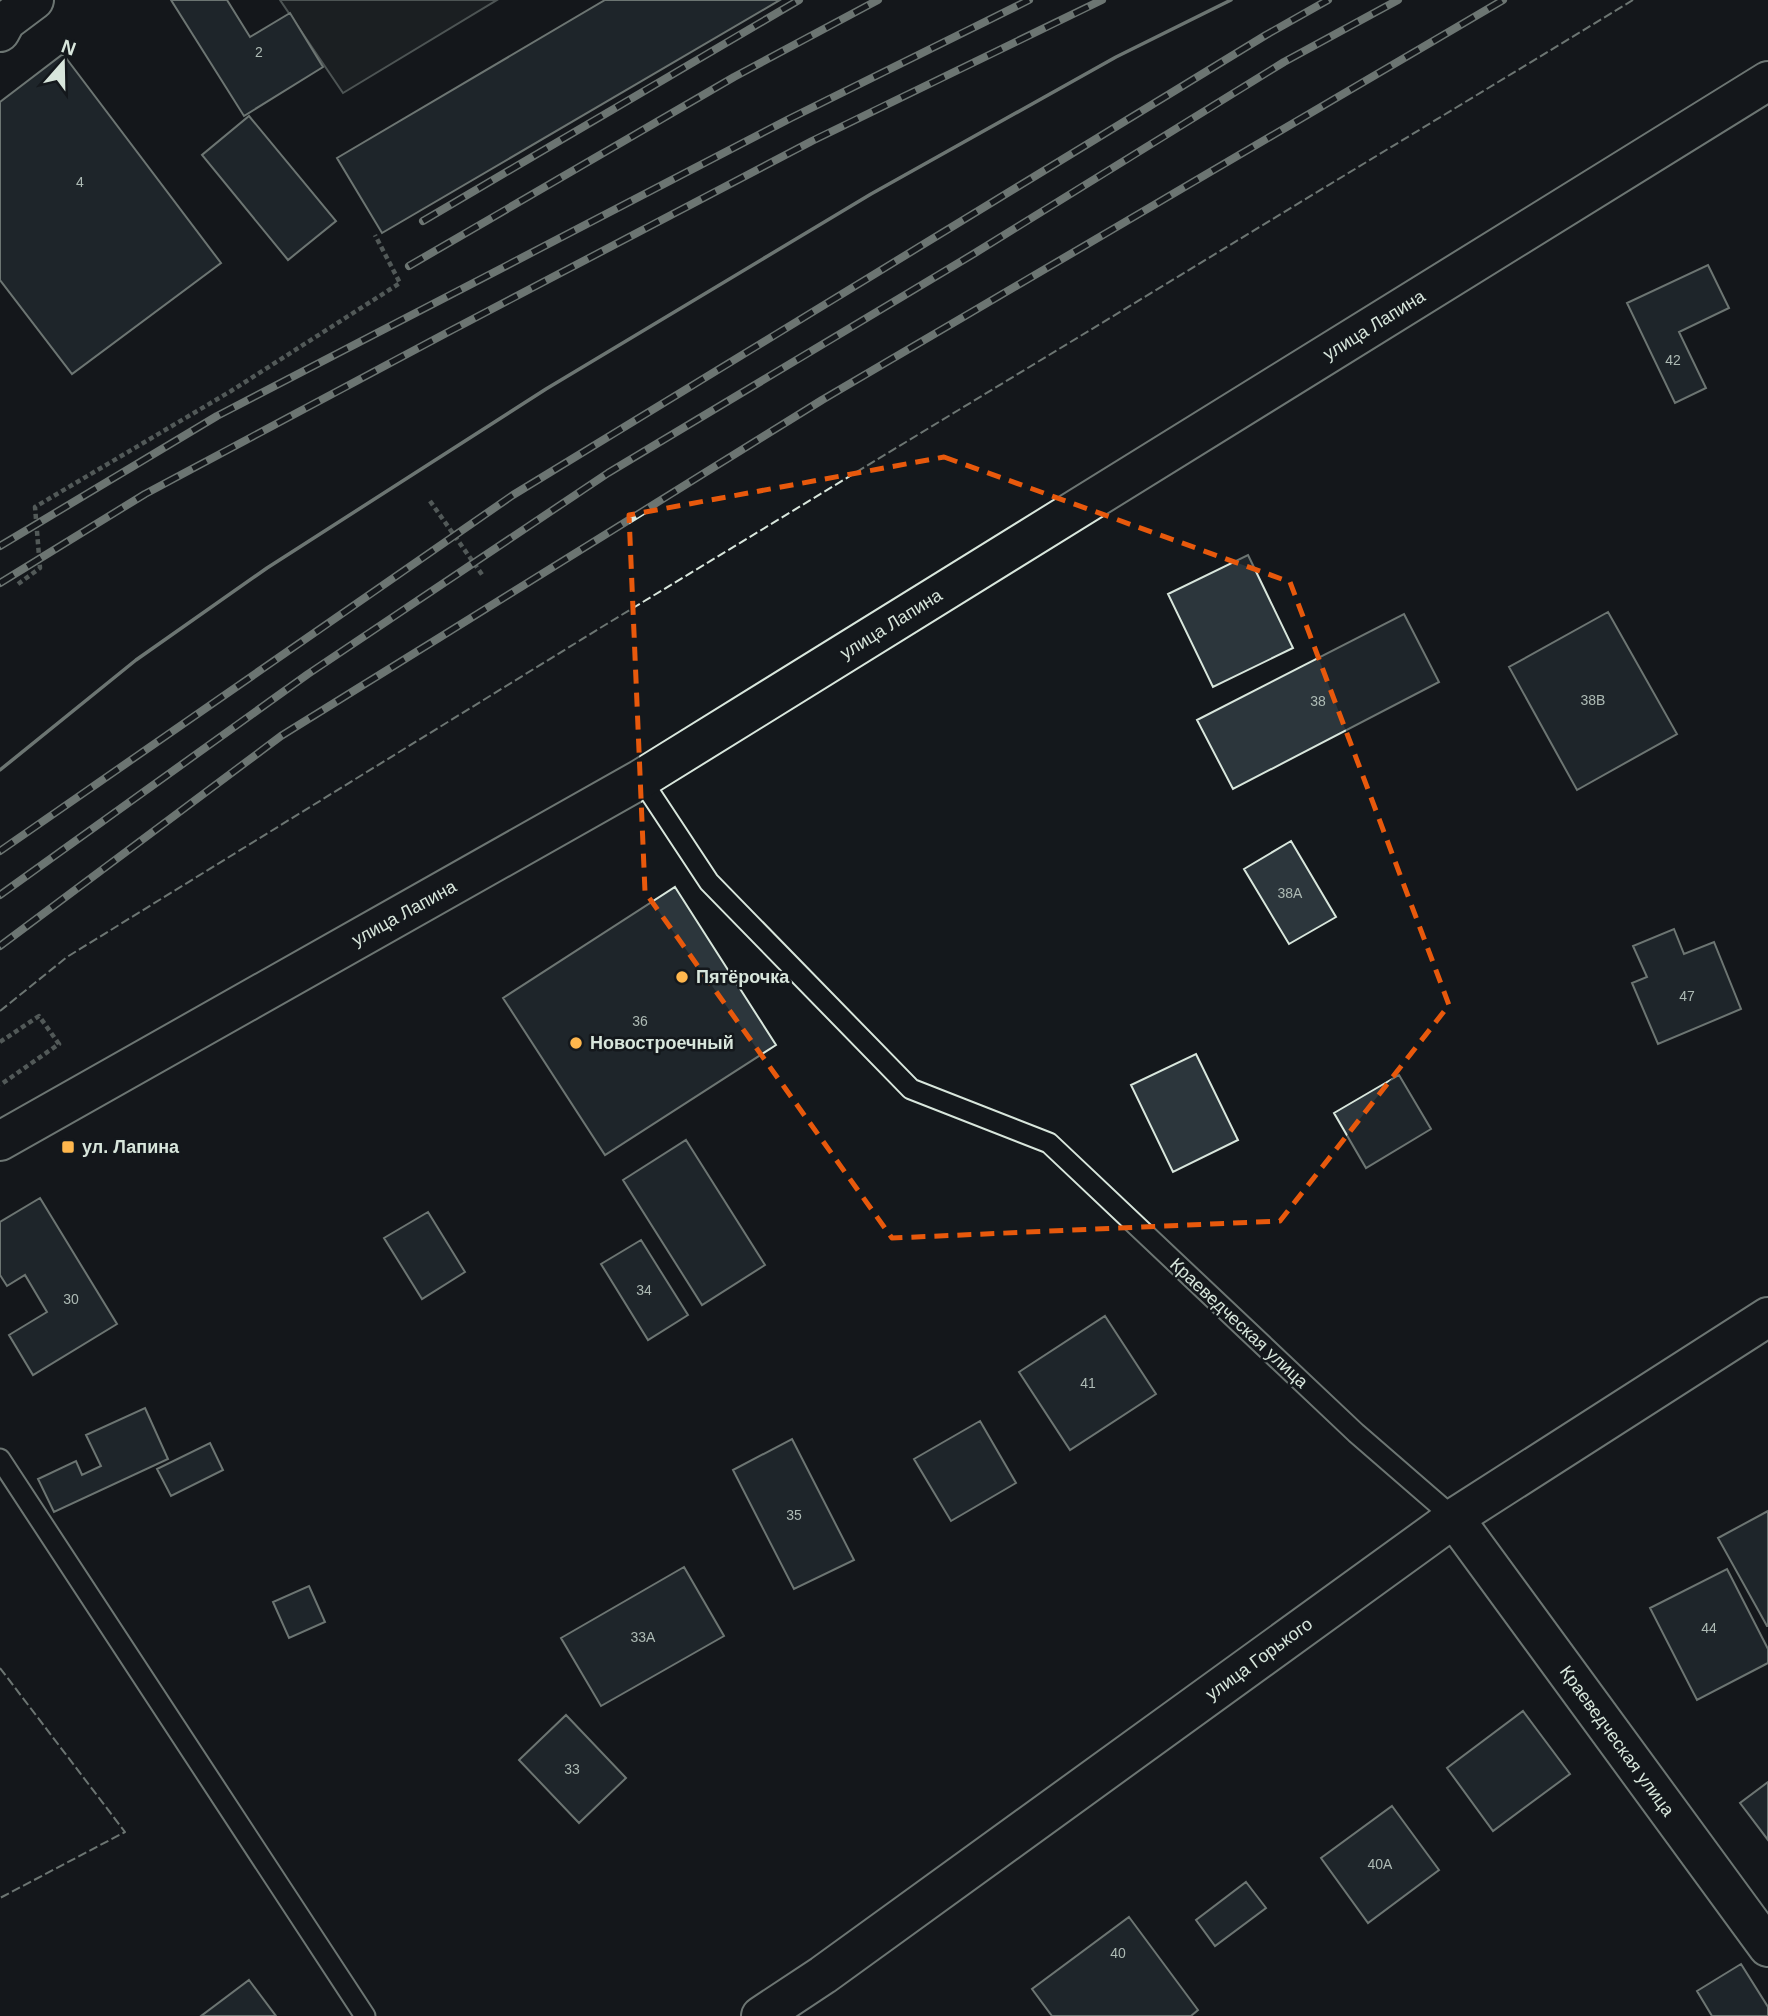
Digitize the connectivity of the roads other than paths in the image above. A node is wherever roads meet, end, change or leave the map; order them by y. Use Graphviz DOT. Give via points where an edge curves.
graph roads {
  1 [pos="34,0"];
  2 [pos="0,32"];
  3 [pos="1768,81"];
  4 [pos="641,779"];
  5 [pos="0,1141"];
  6 [pos="1768,1317"];
  7 [pos="0,1459"];
  8 [pos="1454,1518"];
  9 [pos="1768,1947"];
  10 [pos="365,2016"];
  11 [pos="761,2016"];
  1 -- 2 [label="street" via="6,21"];
  3 -- 4 [label="street, улица Лапина"];
  4 -- 5 [label="street, улица Лапина"];
  4 -- 8 [label="lane, Краеведческая улица" via="709,882 911,1089 1049,1143 1356,1433"];
  6 -- 8 [label="street, улица Горького"];
  7 -- 10 [label="lane"];
  8 -- 9 [label="street, Краеведческая улица"];
  8 -- 11 [label="street, улица Горького"];
}
